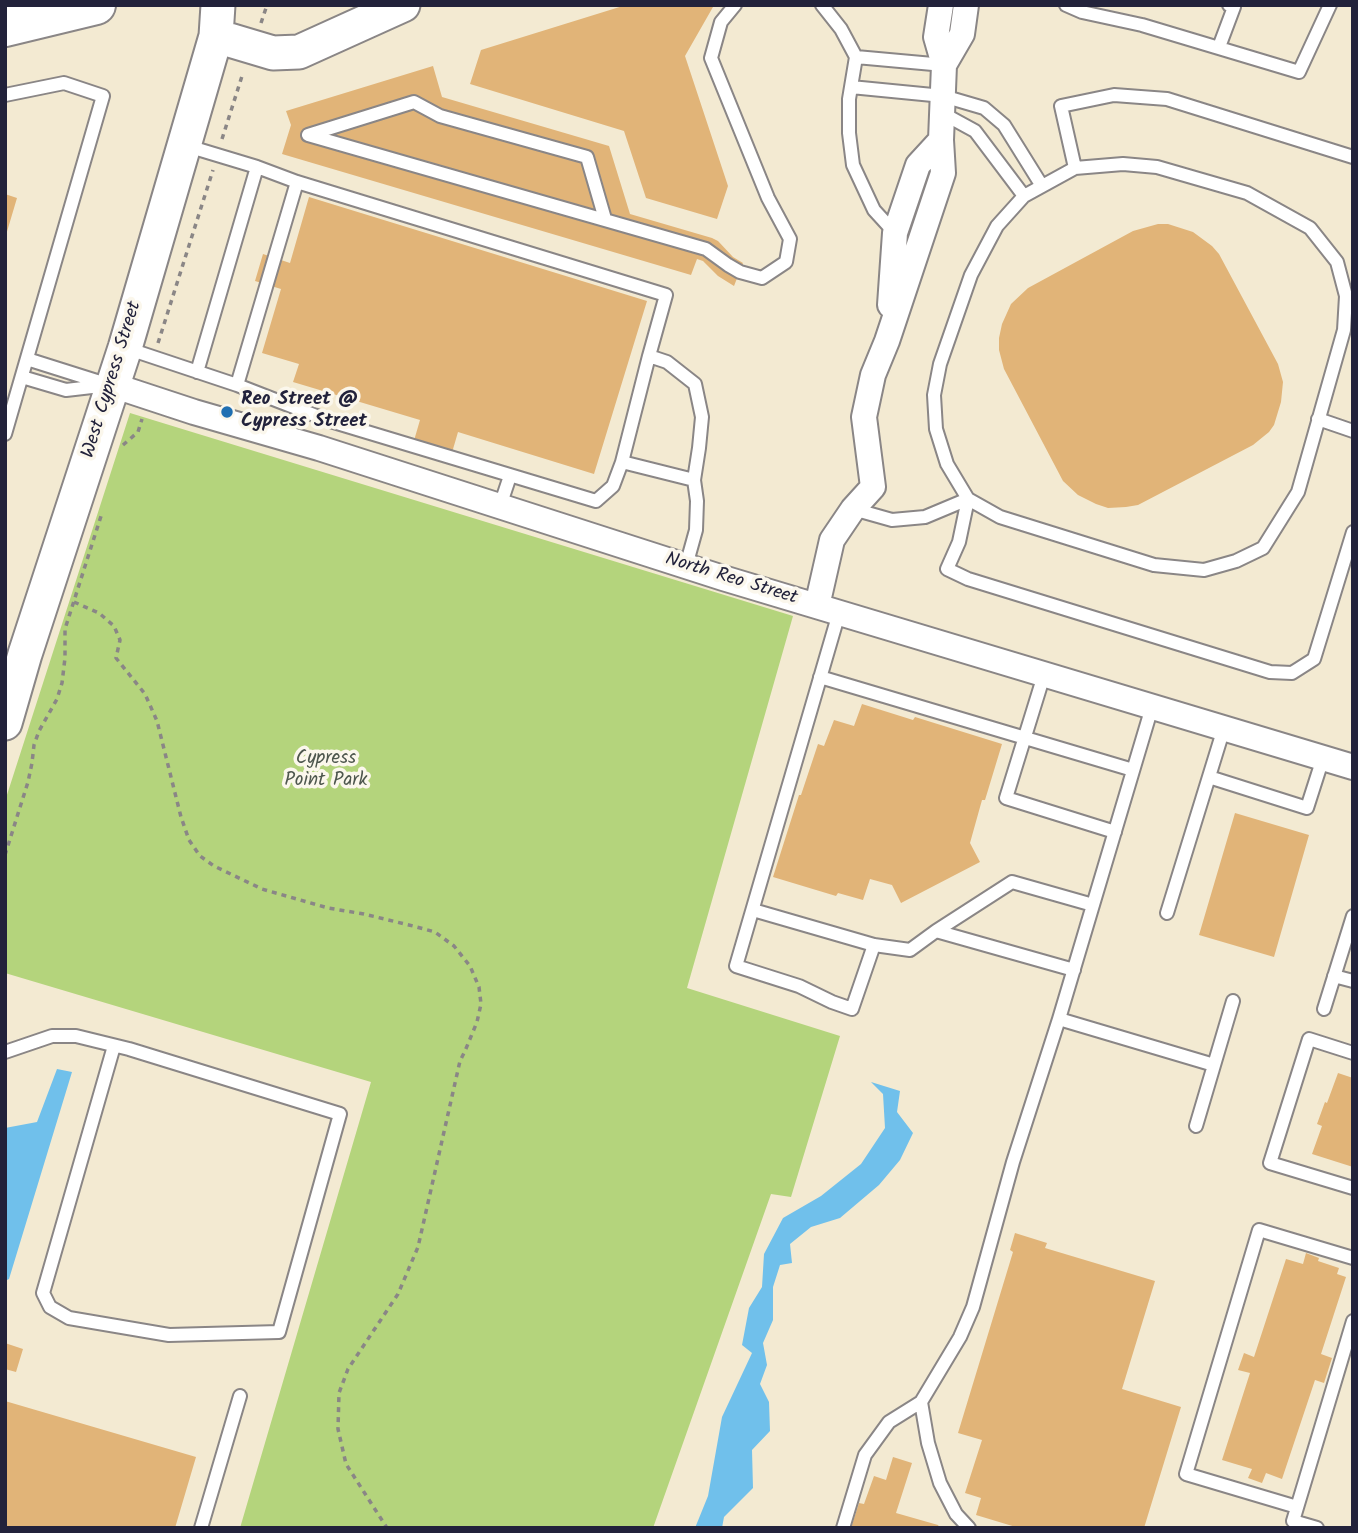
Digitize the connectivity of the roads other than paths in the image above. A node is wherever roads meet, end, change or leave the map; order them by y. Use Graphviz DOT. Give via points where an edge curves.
graph roads {
  1 [pos="96,5"];
  2 [pos="403,5"];
  3 [pos="735,5"];
  4 [pos="822,5"];
  5 [pos="941,5"];
  6 [pos="966,5"];
  7 [pos="1066,5"];
  8 [pos="1330,5"];
  9 [pos="1233,6"];
  10 [pos="249,11"];
  11 [pos="217,21"];
  12 [pos="5,27"];
  13 [pos="1219,47"];
  14 [pos="856,57"];
  15 [pos="944,65"];
  16 [pos="851,87"];
  17 [pos="5,95"];
  18 [pos="943,105"];
  19 [pos="941,140"];
  20 [pos="184,145"];
  21 [pos="1353,157"];
  22 [pos="257,167"];
  23 [pos="1075,168"];
  24 [pos="297,182"];
  25 [pos="1042,186"];
  26 [pos="1024,196"];
  27 [pos="604,219"];
  28 [pos="895,233"];
  29 [pos="887,341"];
  30 [pos="141,347"];
  31 [pos="649,356"];
  32 [pos="27,359"];
  33 [pos="197,372"];
  34 [pos="22,377"];
  35 [pos="110,385"];
  36 [pos="237,385"];
  37 [pos="1318,419"];
  38 [pos="1353,431"];
  39 [pos="5,434"];
  40 [pos="323,434"];
  41 [pos="622,462"];
  42 [pos="510,476"];
  43 [pos="694,480"];
  44 [pos="968,499"];
  45 [pos="500,506"];
  46 [pos="853,509"];
  47 [pos="1353,532"];
  48 [pos="685,566"];
  49 [pos="828,609"];
  50 [pos="1044,675"];
  51 [pos="820,677"];
  52 [pos="1152,707"];
  53 [pos="6,715"];
  54 [pos="1224,728"];
  55 [pos="1025,738"];
  56 [pos="1323,758"];
  57 [pos="1353,767"];
  58 [pos="1133,770"];
  59 [pos="1209,777"];
  60 [pos="1115,832"];
  61 [pos="1093,905"];
  62 [pos="752,910"];
  63 [pos="1167,913"];
  64 [pos="1353,916"];
  65 [pos="936,931"];
  66 [pos="874,944"];
  67 [pos="1074,970"];
  68 [pos="1334,976"];
  69 [pos="1353,981"];
  70 [pos="1233,1001"];
  71 [pos="1324,1009"];
  72 [pos="1059,1019"];
  73 [pos="114,1046"];
  74 [pos="5,1052"];
  75 [pos="1353,1053"];
  76 [pos="1214,1065"];
  77 [pos="1196,1126"];
  78 [pos="1353,1188"];
  79 [pos="1353,1258"];
  80 [pos="1353,1321"];
  81 [pos="240,1396"];
  82 [pos="921,1402"];
  83 [pos="1297,1507"];
  84 [pos="201,1528"];
  85 [pos="843,1528"];
  86 [pos="969,1528"];
  87 [pos="1317,1528"];
  1 -- 12 [label="highway"];
  2 -- 11 [label="street" via="299,52 273,53"];
  3 -- 27 [label="lane" via="721,22 711,58 768,198 790,239 786,262 762,278 740,272 706,249"];
  4 -- 14 [label="lane"];
  5 -- 15 [label="street" via="936,37"];
  6 -- 15 [label="street" via="962,34"];
  7 -- 13 [label="lane"];
  8 -- 13 [label="lane" via="1299,72"];
  9 -- 13 [label="lane"];
  10 -- 11 [label="street, West Cypress Street"];
  11 -- 20 [label="street, West Cypress Street"];
  14 -- 15 [label="lane"];
  14 -- 16 [label="lane"];
  15 -- 18 [label="street"];
  16 -- 18 [label="lane"];
  16 -- 28 [label="lane" via="852,165 874,210"];
  17 -- 32 [label="lane" via="64,83 103,96"];
  18 -- 19 [label="street"];
  18 -- 25 [label="lane" via="984,108 1004,125"];
  18 -- 26 [label="lane" via="975,131"];
  19 -- 28 [label="street" via="918,165"];
  19 -- 29 [label="street" via="943,173"];
  20 -- 22 [label="lane"];
  20 -- 30 [label="street, West Cypress Street"];
  21 -- 23 [label="lane" via="1167,99 1114,95 1061,106"];
  22 -- 24 [label="lane"];
  22 -- 33 [label="lane"];
  23 -- 25 [label="lane"];
  23 -- 37 [label="lane" via="1157,167 1247,193 1310,228 1337,262 1346,296 1344,330"];
  24 -- 31 [label="lane" via="666,295"];
  24 -- 36 [label="lane"];
  25 -- 26 [label="lane"];
  26 -- 44 [label="lane" via="998,226 971,275 934,395 936,429 947,464"];
  27 -- 27 [label="lane" via="334,142 308,135 414,102 440,116 587,157"];
  28 -- 29 [label="street"];
  29 -- 46 [label="street" via="873,375 864,417 873,487"];
  30 -- 33 [label="lane"];
  30 -- 35 [label="street, West Cypress Street"];
  31 -- 41 [label="lane"];
  31 -- 43 [label="lane" via="667,362 695,384 702,417"];
  32 -- 34 [label="lane"];
  32 -- 35 [label="lane"];
  33 -- 36 [label="lane"];
  34 -- 35 [label="lane" via="66,390"];
  34 -- 39 [label="lane"];
  35 -- 40 [label="street, North Reo Street" via="194,412"];
  35 -- 53 [label="street, West Cypress Street" via="20,653"];
  36 -- 40 [label="lane"];
  37 -- 38 [label="lane"];
  37 -- 44 [label="lane" via="1298,492 1262,548 1205,570 1154,565 1000,517"];
  40 -- 42 [label="lane"];
  40 -- 45 [label="street, North Reo Street"];
  41 -- 42 [label="lane" via="613,486 596,501"];
  41 -- 43 [label="lane"];
  42 -- 45 [label="lane"];
  43 -- 48 [label="lane" via="696,530"];
  44 -- 46 [label="lane" via="925,517 892,520"];
  44 -- 47 [label="lane" via="959,542 947,569 1270,672 1292,673 1314,659"];
  45 -- 48 [label="street, North Reo Street"];
  46 -- 49 [label="street" via="832,540"];
  48 -- 49 [label="street, North Reo Street"];
  49 -- 50 [label="street, North Reo Street"];
  49 -- 51 [label="lane"];
  50 -- 52 [label="street, North Reo Street"];
  50 -- 55 [label="lane"];
  51 -- 55 [label="lane"];
  51 -- 62 [label="lane"];
  52 -- 54 [label="street, North Reo Street"];
  52 -- 58 [label="lane"];
  54 -- 56 [label="street, North Reo Street"];
  54 -- 59 [label="lane"];
  55 -- 58 [label="lane"];
  55 -- 60 [label="lane" via="1006,798"];
  56 -- 57 [label="street, North Reo Street"];
  56 -- 59 [label="lane" via="1307,808"];
  58 -- 60 [label="lane"];
  59 -- 63 [label="lane"];
  60 -- 61 [label="lane"];
  61 -- 65 [label="lane" via="1012,882"];
  61 -- 67 [label="lane"];
  62 -- 66 [label="lane"];
  62 -- 66 [label="lane" via="736,966 852,1009"];
  64 -- 68 [label="lane"];
  65 -- 66 [label="lane" via="910,950"];
  65 -- 67 [label="lane"];
  67 -- 72 [label="lane"];
  68 -- 69 [label="lane"];
  68 -- 71 [label="lane"];
  70 -- 76 [label="lane"];
  72 -- 76 [label="lane"];
  72 -- 82 [label="lane" via="973,1307"];
  73 -- 73 [label="lane" via="340,1114 279,1332 169,1335 69,1318 51,1307 43,1293"];
  73 -- 74 [label="lane" via="76,1036 52,1036"];
  75 -- 78 [label="lane" via="1309,1039 1270,1163"];
  76 -- 77 [label="lane"];
  79 -- 83 [label="lane" via="1259,1230 1186,1474"];
  80 -- 83 [label="lane"];
  81 -- 84 [label="lane"];
  82 -- 85 [label="lane" via="889,1422 865,1455"];
  82 -- 86 [label="lane" via="940,1483"];
  83 -- 87 [label="lane" via="1293,1521"];
}
